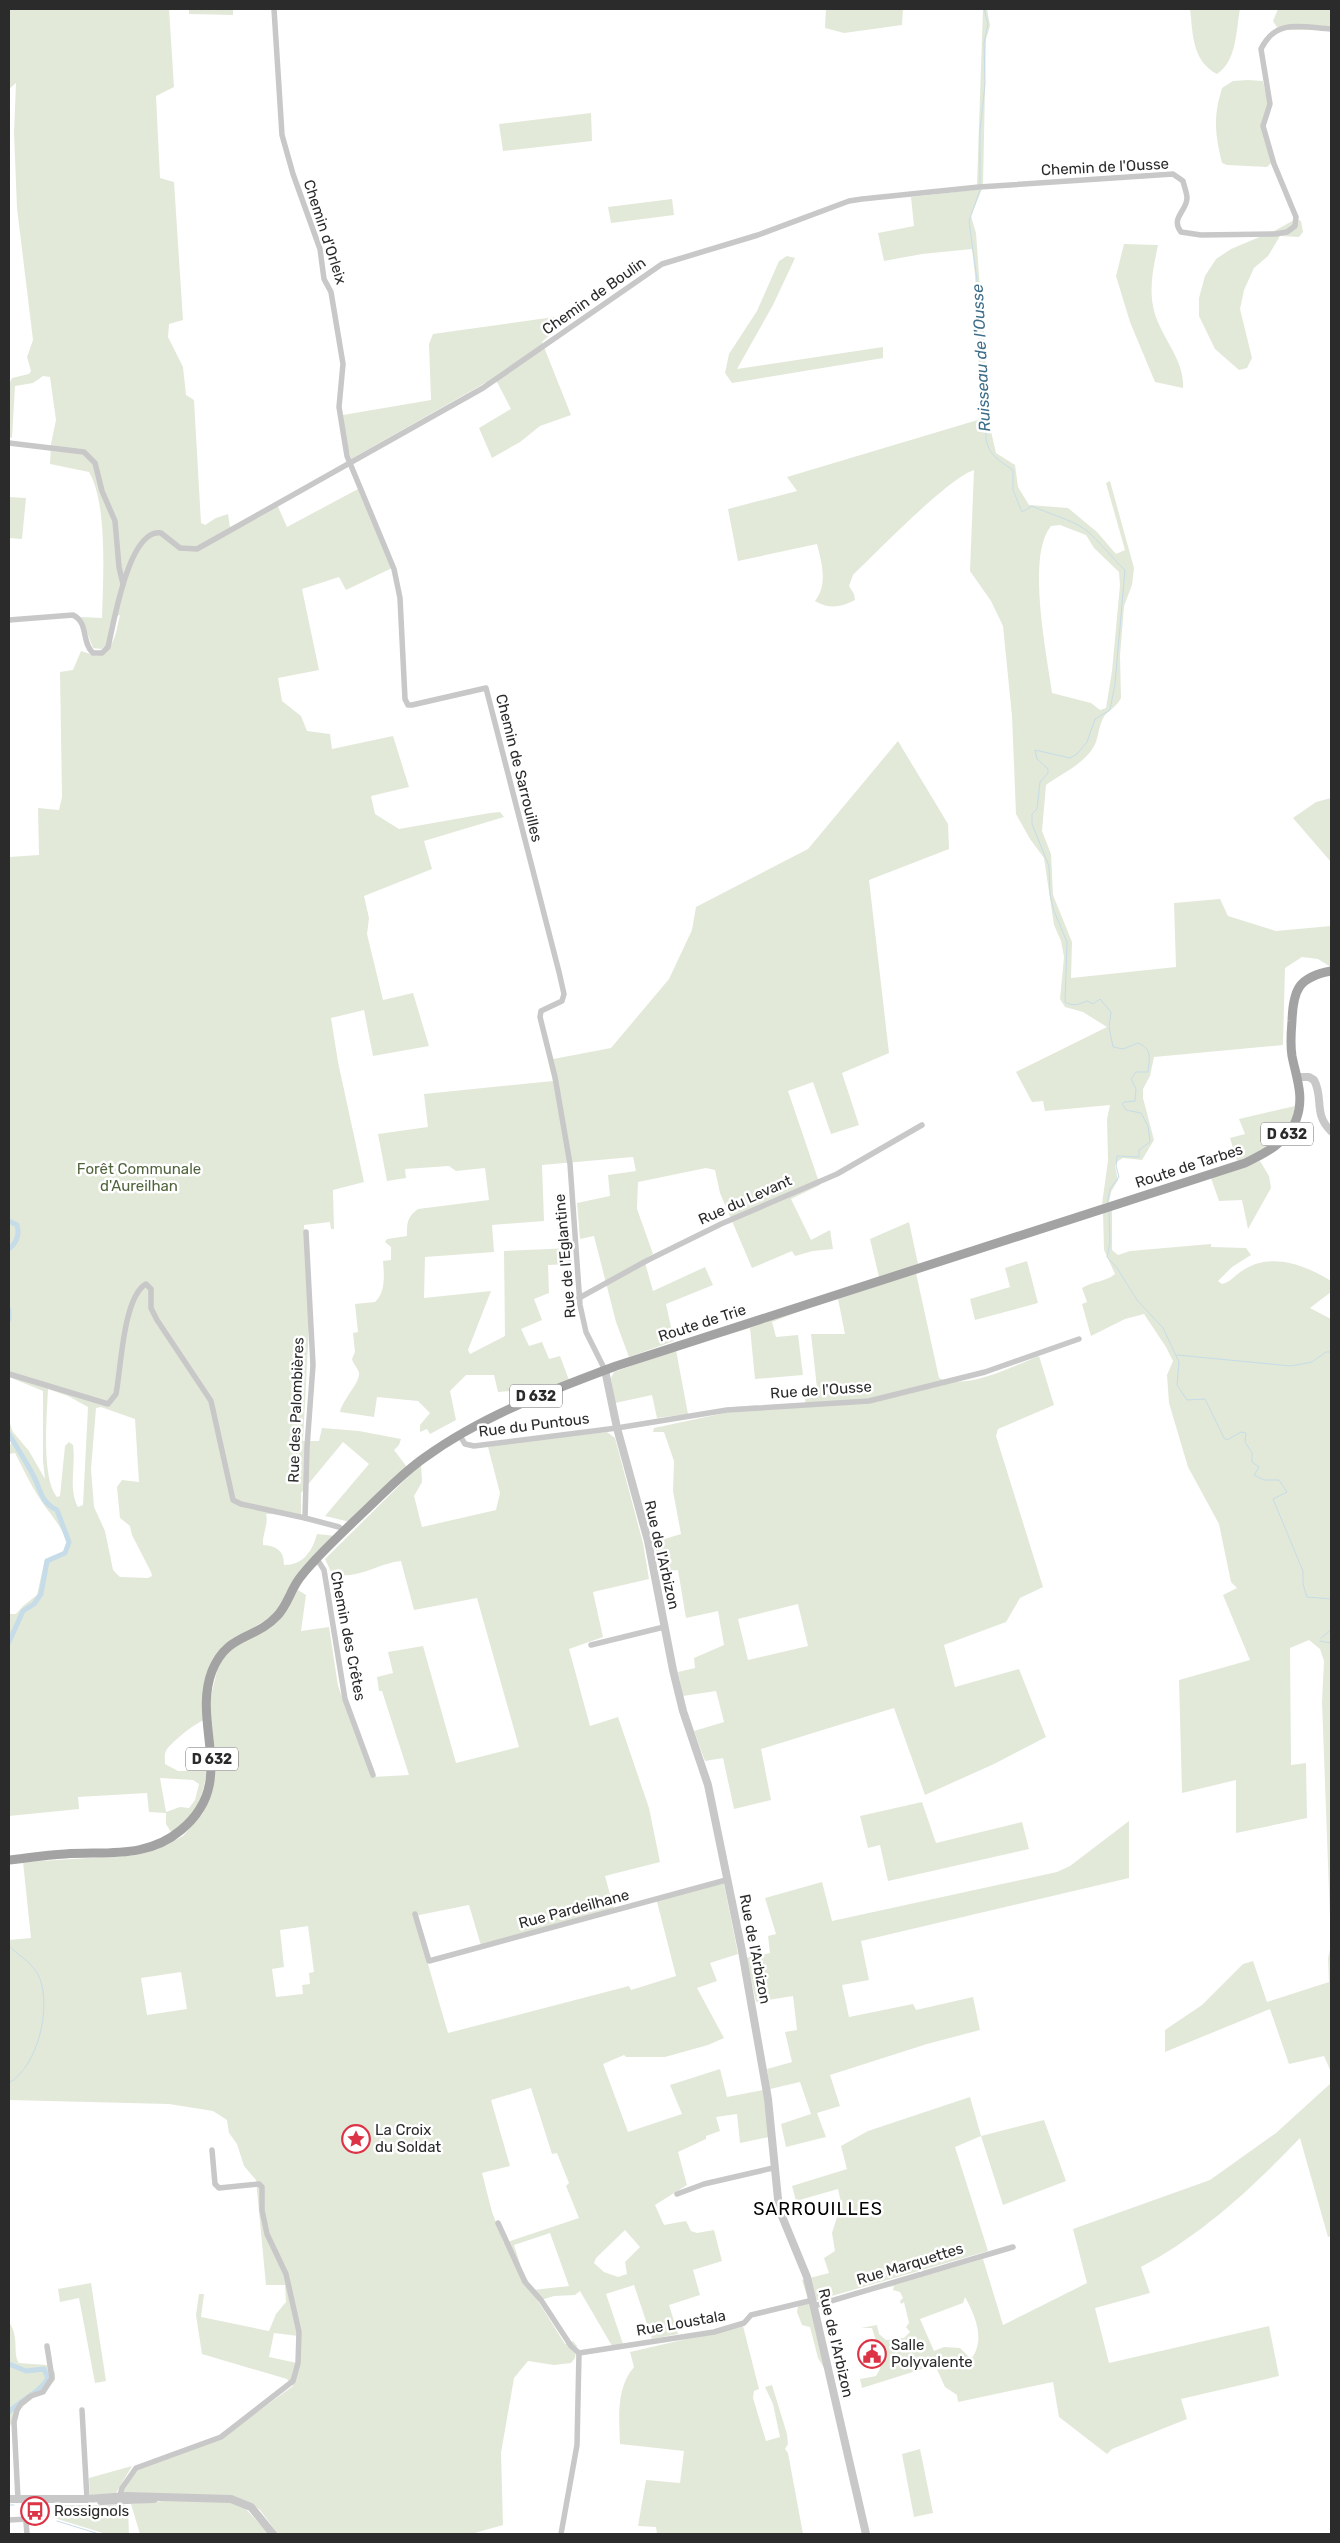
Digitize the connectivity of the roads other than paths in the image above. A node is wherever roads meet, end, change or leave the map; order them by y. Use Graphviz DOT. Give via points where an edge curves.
graph roads {
  1 [pos="274,9"];
  2 [pos="1331,29"];
  3 [pos="979,187"];
  4 [pos="9,442"];
  5 [pos="351,463"];
  6 [pos="124,584"];
  7 [pos="9,620"];
  8 [pos="1331,971"];
  9 [pos="1298,1077"];
  10 [pos="922,1125"];
  11 [pos="1331,1131"];
  12 [pos="570,1164"];
  13 [pos="1103,1208"];
  14 [pos="306,1232"];
  15 [pos="579,1298"];
  16 [pos="1079,1339"];
  17 [pos="605,1370"];
  18 [pos="9,1374"];
  19 [pos="617,1428"];
  20 [pos="460,1436"];
  21 [pos="305,1518"];
  22 [pos="344,1531"];
  23 [pos="317,1559"];
  24 [pos="664,1627"];
  25 [pos="591,1645"];
  26 [pos="373,1775"];
  27 [pos="9,1860"];
  28 [pos="726,1880"];
  29 [pos="415,1914"];
  30 [pos="212,2150"];
  31 [pos="774,2168"];
  32 [pos="677,2194"];
  33 [pos="498,2222"];
  34 [pos="1013,2247"];
  35 [pos="814,2303"];
  36 [pos="47,2346"];
  37 [pos="579,2353"];
  38 [pos="82,2410"];
  39 [pos="119,2498"];
  40 [pos="9,2499"];
  41 [pos="21,2499"];
  42 [pos="33,2499"];
  43 [pos="87,2499"];
  44 [pos="27,2519"];
  45 [pos="9,2520"];
  46 [pos="27,2534"];
  47 [pos="273,2534"];
  48 [pos="561,2534"];
  49 [pos="866,2534"];
  1 -- 5 [label="street, Chemin d'Orleix" via="282,135 320,249 324,279 331,292 343,364 339,407 341,426"];
  2 -- 3 [label="street, Chemin de l'Ousse" via="1281,27 1271,34 1261,49 1270,104 1263,126 1274,164 1296,217 1295,226 1287,232 1181,232 1177,220 1187,198 1183,181 1173,174"];
  3 -- 5 [label="street, Chemin de Boulin" via="850,201 758,235 662,264 483,388"];
  4 -- 6 [label="street" via="84,452 90,456 115,521 118,567"];
  5 -- 6 [label="street, Chemin de Boulin" via="196,550 180,548 165,535 152,532 140,543"];
  5 -- 12 [label="street, Chemin de Sarrouilles" via="394,569 400,598 406,703 412,705 486,688 564,994 562,1001 541,1011 540,1017 555,1077"];
  6 -- 7 [label="street" via="108,647 102,653 88,649 82,623 73,615"];
  8 -- 9 [label="main road, Route de Tarbes / D 632" via="1310,976 1295,994 1290,1046"];
  9 -- 11 [label="street" via="1314,1080 1322,1119"];
  9 -- 13 [label="main road, Route de Tarbes / D 632" via="1296,1121 1288,1134 1265,1153 1245,1163"];
  10 -- 15 [label="street, Rue du Levant" via="837,1174 721,1224"];
  12 -- 15 [label="street, Rue de l'Eglantine"];
  13 -- 17 [label="main road, Route de Trie / D 632"];
  14 -- 21 [label="street, Rue des Palombières" via="313,1365 306,1447"];
  15 -- 17 [label="street, Rue de l'Eglantine" via="586,1332"];
  16 -- 19 [label="street, Rue de l'Ousse" via="985,1372 870,1401 727,1410"];
  17 -- 19 [label="street, Rue de l'Arbizon"];
  17 -- 20 [label="main road, Route de Trie / D 632" via="531,1398"];
  18 -- 21 [label="street" via="108,1404 116,1394 126,1324 135,1297 149,1285 151,1308 157,1320 211,1400 233,1500"];
  19 -- 20 [label="street, Rue du Puntous" via="474,1446 465,1444"];
  19 -- 24 [label="street, Rue de l'Arbizon" via="648,1541"];
  20 -- 22 [label="main road, Route de Trie / D 632" via="422,1459"];
  21 -- 22 [label="street"];
  22 -- 23 [label="main road, D 632"];
  23 -- 26 [label="street, Chemin des Crêtes" via="324,1570 345,1699"];
  23 -- 27 [label="main road, D 632" via="276,1618 230,1645 212,1670 206,1709 212,1760 210,1778 202,1805 183,1829 161,1844 131,1852"];
  24 -- 25 [label="street"];
  24 -- 28 [label="street, Rue de l'Arbizon" via="683,1711 708,1785"];
  28 -- 29 [label="street, Rue Pardeilhane" via="428,1961"];
  28 -- 31 [label="street, Rue de l'Arbizon" via="746,1970 768,2099"];
  30 -- 39 [label="street" via="215,2184 219,2188 259,2184 262,2187 267,2234 286,2274 296,2312 300,2346 296,2373 293,2381 221,2436 136,2468 130,2473"];
  31 -- 32 [label="street" via="704,2184"];
  31 -- 35 [label="street, Rue de l'Arbizon" via="779,2209 804,2268"];
  33 -- 37 [label="street" via="525,2282"];
  34 -- 35 [label="street, Rue Marquettes"];
  35 -- 37 [label="street, Rue Loustala" via="751,2315 744,2323 714,2332"];
  35 -- 49 [label="street, Rue de l'Arbizon"];
  36 -- 41 [label="street" via="52,2378 43,2392 22,2404 14,2422"];
  37 -- 48 [label="street" via="577,2445"];
  38 -- 43 [label="street"];
  39 -- 43 [label="street"];
  39 -- 47 [label="street" via="231,2499 258,2513"];
  40 -- 41 [label="street"];
  41 -- 42 [label="street"];
  41 -- 44 [label="street"];
  42 -- 43 [label="street"];
  42 -- 44 [label="street" via="33,2511"];
  44 -- 45 [label="street"];
  44 -- 46 [label="street"];
}
